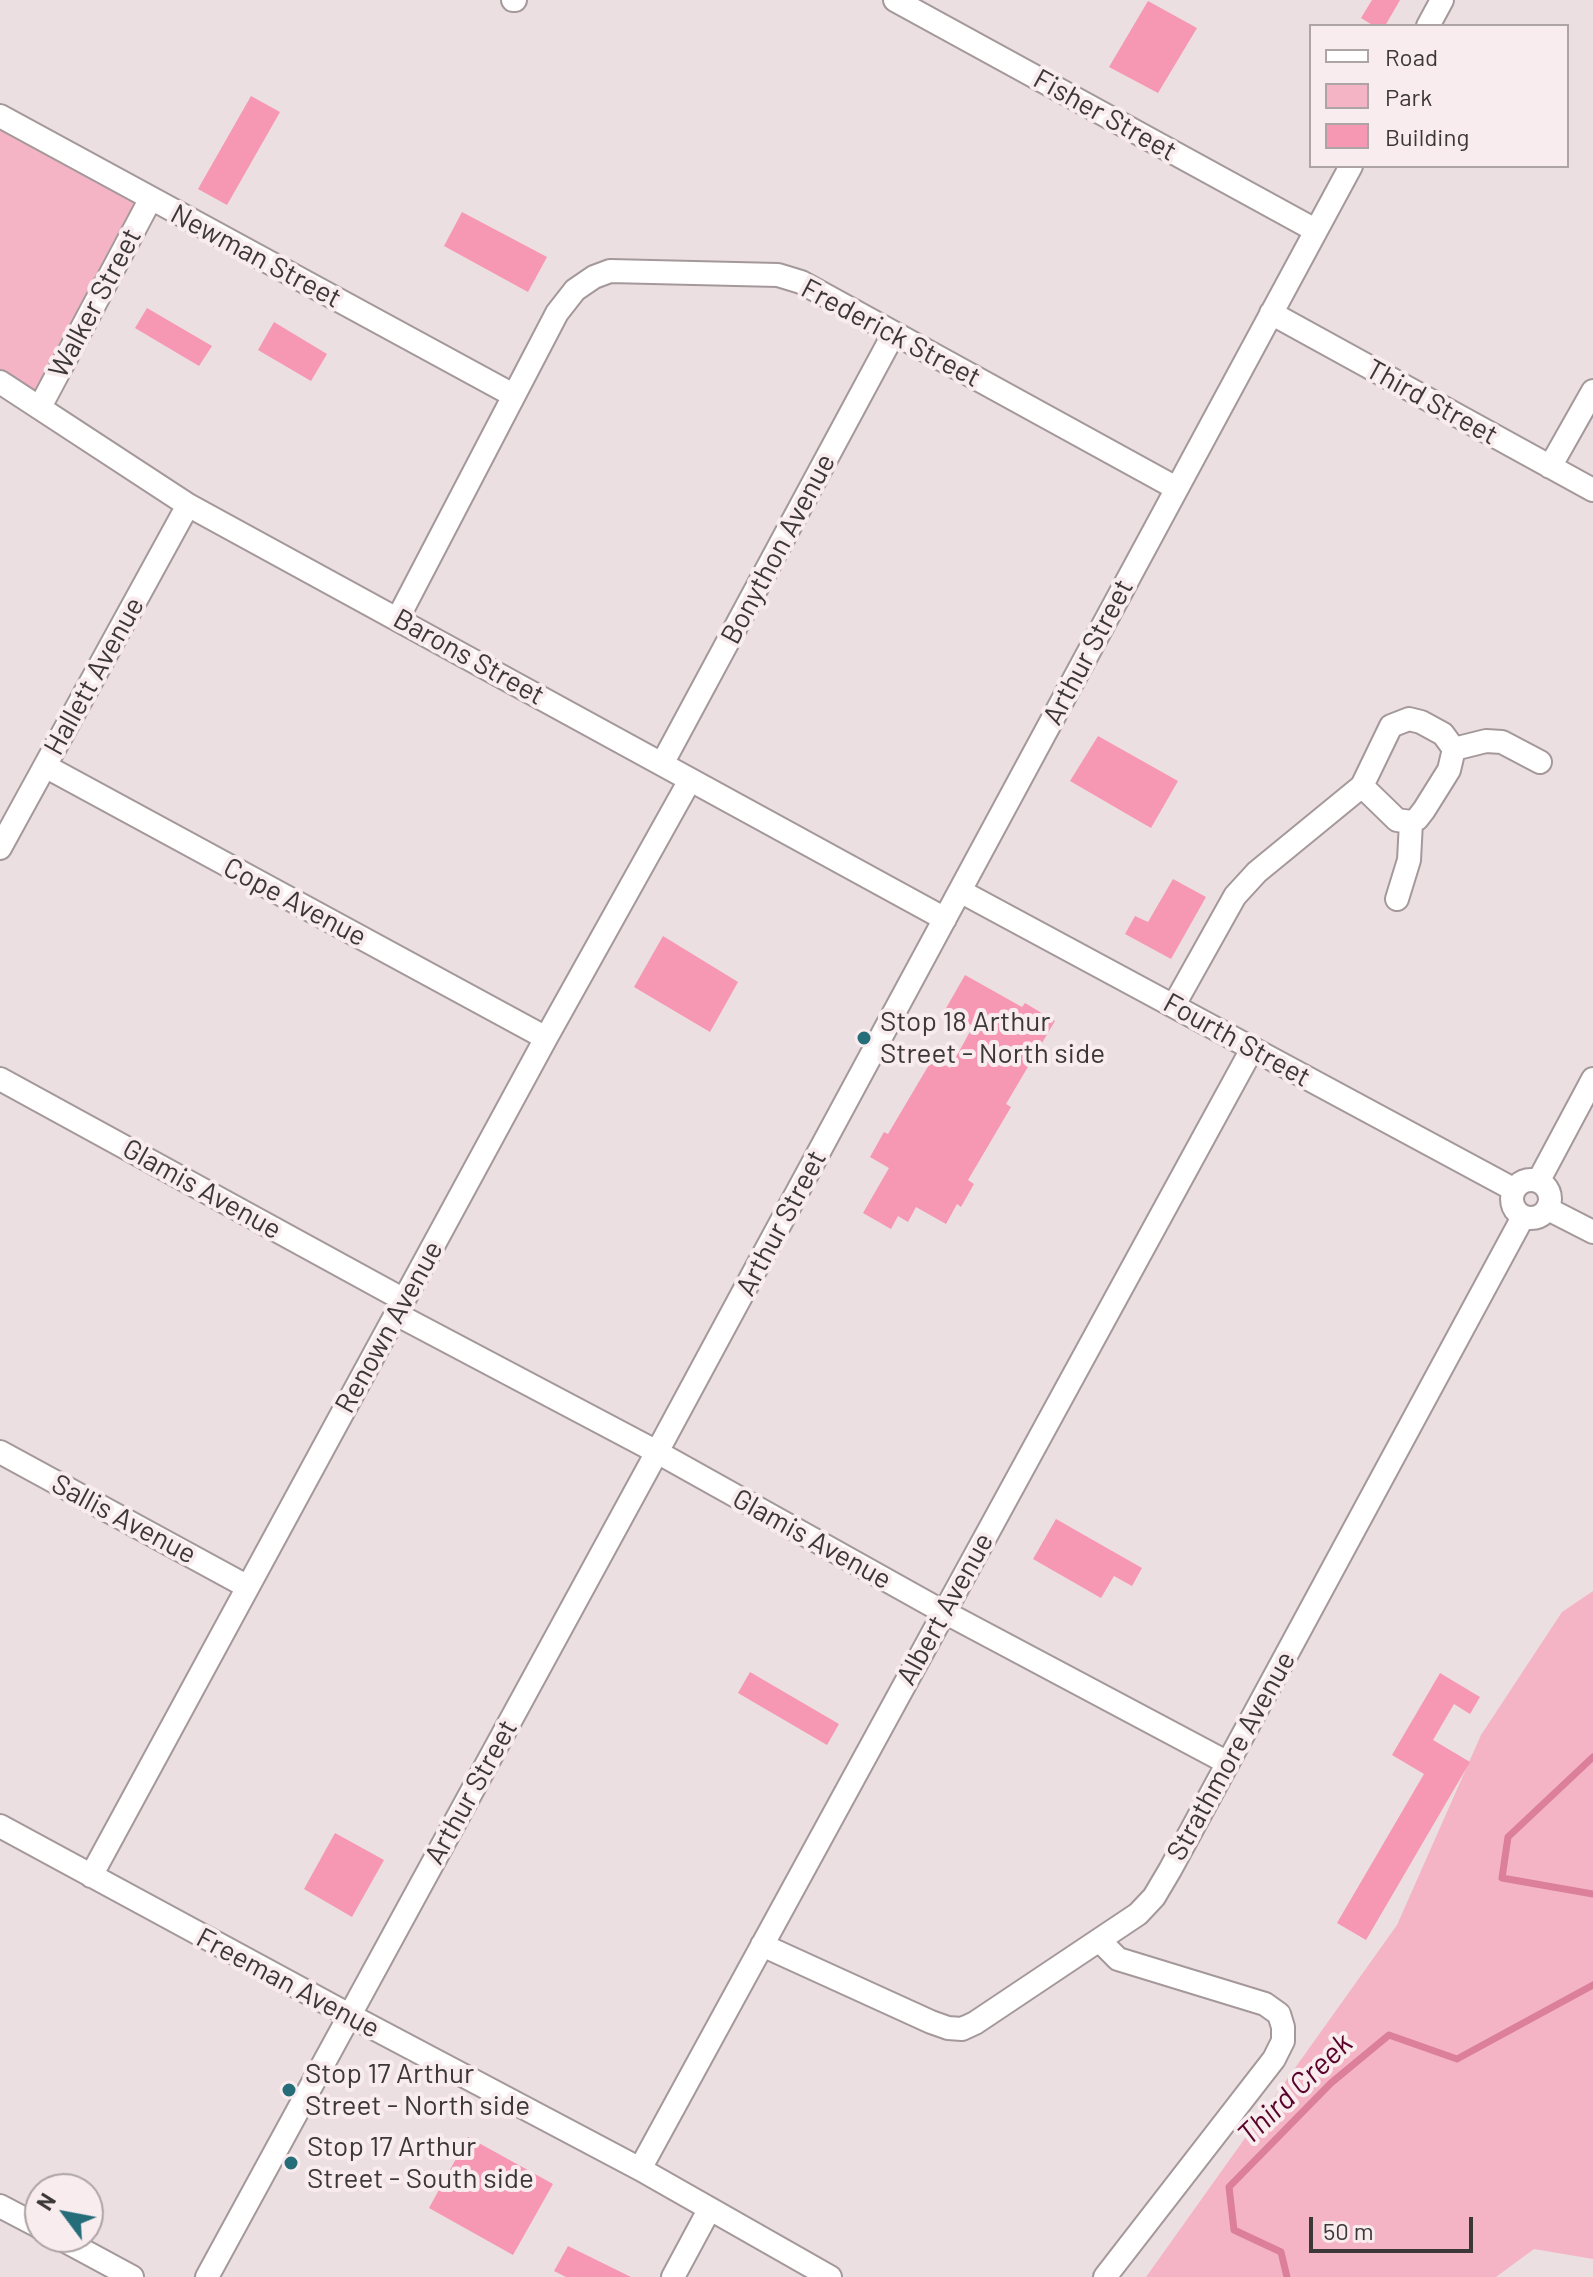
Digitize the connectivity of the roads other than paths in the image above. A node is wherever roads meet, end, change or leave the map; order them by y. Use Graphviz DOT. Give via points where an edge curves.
graph roads {
  1 [pos="895,0"];
  2 [pos="1442,0"];
  3 [pos="1429,24"];
  4 [pos="0,116"];
  5 [pos="1350,168"];
  6 [pos="150,200"];
  7 [pos="1315,230"];
  8 [pos="1271,313"];
  9 [pos="894,333"];
  10 [pos="0,382"];
  11 [pos="1593,391"];
  12 [pos="513,395"];
  13 [pos="40,407"];
  14 [pos="1550,467"];
  15 [pos="1176,488"];
  16 [pos="1593,490"];
  17 [pos="188,505"];
  18 [pos="398,618"];
  19 [pos="1454,749"];
  20 [pos="1540,762"];
  21 [pos="662,764"];
  22 [pos="45,766"];
  23 [pos="690,780"];
  24 [pos="1362,786"];
  25 [pos="1411,822"];
  26 [pos="0,848"];
  27 [pos="960,891"];
  28 [pos="1397,899"];
  29 [pos="945,919"];
  30 [pos="1174,1005"];
  31 [pos="546,1038"];
  32 [pos="1252,1049"];
  33 [pos="0,1079"];
  34 [pos="1593,1079"];
  35 [pos="1539,1180"];
  36 [pos="1513,1189"];
  37 [pos="1548,1209"];
  38 [pos="1523,1217"];
  39 [pos="1593,1232"];
  40 [pos="400,1307"];
  41 [pos="0,1452"];
  42 [pos="657,1452"];
  43 [pos="248,1587"];
  44 [pos="943,1611"];
  45 [pos="1228,1763"];
  46 [pos="0,1826"];
  47 [pos="91,1876"];
  48 [pos="1099,1940"];
  49 [pos="762,1945"];
  50 [pos="349,2015"];
  51 [pos="640,2169"];
  52 [pos="0,2206"];
  53 [pos="709,2210"];
  54 [pos="24,2219"];
  55 [pos="88,2253"];
  56 [pos="132,2277"];
  57 [pos="207,2277"];
  58 [pos="673,2277"];
  59 [pos="830,2277"];
  60 [pos="1105,2277"];
  1 -- 7 [label="street, Fisher Street"];
  2 -- 3 [label="street"];
  4 -- 6 [label="street, Newman Street"];
  5 -- 7 [label="street, Arthur Street"];
  6 -- 12 [label="street, Newman Street"];
  6 -- 13 [label="street, Walker Street"];
  7 -- 8 [label="street, Arthur Street"];
  8 -- 14 [label="street, Third Street"];
  8 -- 15 [label="street, Arthur Street"];
  9 -- 12 [label="street, Frederick Street" via="801,282 778,275 610,271 575,290 557,313"];
  9 -- 15 [label="street, Frederick Street"];
  9 -- 21 [label="street, Bonython Avenue"];
  10 -- 13 [label="street, Barons Street"];
  11 -- 14 [label="street"];
  12 -- 18 [label="street, Frederick Street"];
  13 -- 17 [label="street, Barons Street"];
  14 -- 16 [label="street, Third Street"];
  15 -- 27 [label="street, Arthur Street"];
  17 -- 18 [label="street, Barons Street"];
  17 -- 22 [label="street, Hallett Avenue"];
  18 -- 21 [label="street, Barons Street"];
  19 -- 20 [label="street" via="1502,742"];
  19 -- 24 [label="street" via="1433,728 1399,721 1386,732"];
  19 -- 25 [label="street" via="1449,770"];
  21 -- 23 [label="street, Barons Street"];
  22 -- 26 [label="street, Hallett Avenue"];
  22 -- 31 [label="street, Cope Avenue"];
  23 -- 29 [label="street, Barons Street"];
  23 -- 31 [label="street, Renown Avenue"];
  24 -- 25 [label="street" via="1397,820"];
  24 -- 30 [label="street" via="1235,896"];
  25 -- 28 [label="street" via="1409,860"];
  27 -- 29 [label="street, Arthur Street"];
  27 -- 30 [label="street, Fourth Street"];
  29 -- 42 [label="street, Arthur Street"];
  30 -- 32 [label="street, Fourth Street"];
  31 -- 40 [label="street, Renown Avenue"];
  32 -- 36 [label="street, Fourth Street"];
  32 -- 44 [label="street, Albert Avenue"];
  33 -- 40 [label="street, Glamis Avenue"];
  34 -- 35 [label="street"];
  35 -- 36 [label="street" via="1526,1179"];
  35 -- 37 [label="street" via="1550,1194"];
  36 -- 38 [label="street" via="1511,1203"];
  37 -- 38 [label="street" via="1535,1218"];
  37 -- 39 [label="street"];
  38 -- 45 [label="street, Strathmore Avenue"];
  40 -- 42 [label="street, Glamis Avenue"];
  40 -- 43 [label="street, Renown Avenue"];
  41 -- 43 [label="street, Sallis Avenue"];
  42 -- 44 [label="street, Glamis Avenue"];
  42 -- 50 [label="street, Arthur Street"];
  43 -- 47 [label="street, Renown Avenue"];
  44 -- 45 [label="street, Glamis Avenue"];
  44 -- 49 [label="street, Albert Avenue"];
  45 -- 48 [label="street, Strathmore Avenue" via="1154,1897"];
  46 -- 47 [label="street, Freeman Avenue"];
  47 -- 50 [label="street, Freeman Avenue"];
  48 -- 49 [label="street, Strathmore Avenue" via="975,2023 955,2029"];
  48 -- 60 [label="street" via="1118,1959 1265,2004 1279,2014 1283,2027 1274,2059"];
  49 -- 51 [label="street, Albert Avenue"];
  50 -- 51 [label="street, Freeman Avenue"];
  50 -- 57 [label="street, Arthur Street"];
  51 -- 53 [label="street, Freeman Avenue"];
  52 -- 54 [label="street"];
  53 -- 58 [label="street"];
  53 -- 59 [label="street, Freeman Avenue"];
  55 -- 56 [label="street"];
}
